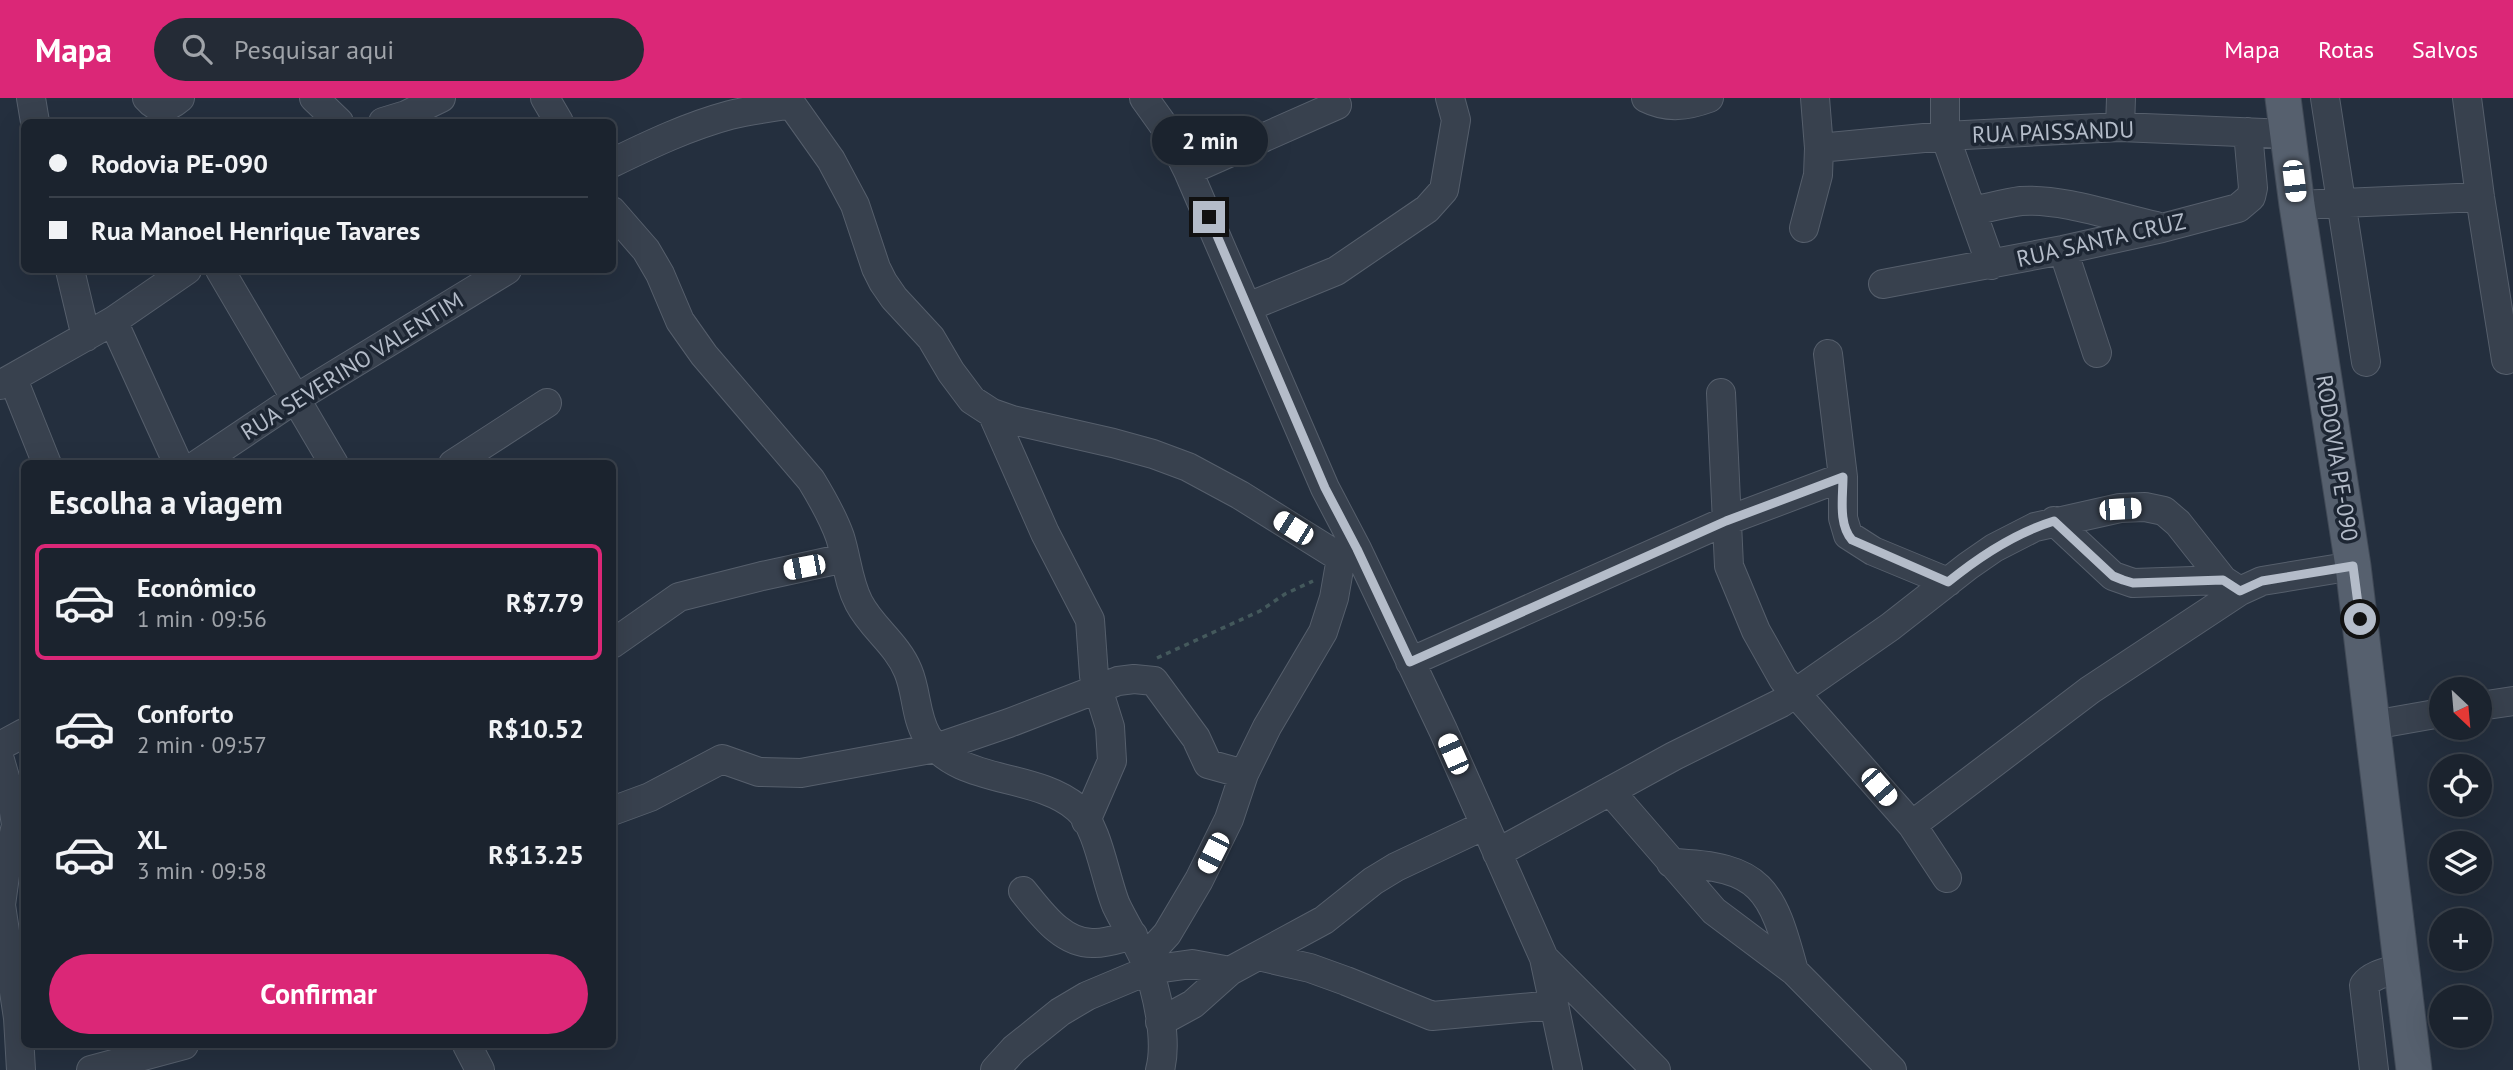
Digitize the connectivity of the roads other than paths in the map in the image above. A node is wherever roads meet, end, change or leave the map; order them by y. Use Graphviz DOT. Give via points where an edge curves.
graph roads {
  1 [pos="31,98"];
  2 [pos="147,98"];
  3 [pos="180,98"];
  4 [pos="314,98"];
  5 [pos="441,98"];
  6 [pos="545,98"];
  7 [pos="1144,98"];
  8 [pos="1450,98"];
  9 [pos="1646,98"];
  10 [pos="1709,98"];
  11 [pos="1815,98"];
  12 [pos="1945,98"];
  13 [pos="2121,98"];
  14 [pos="2283,98"];
  15 [pos="2325,98"];
  16 [pos="2467,98"];
  17 [pos="788,101"];
  18 [pos="1338,105"];
  19 [pos="34,119"];
  20 [pos="336,119"];
  21 [pos="393,119"];
  22 [pos="557,119"];
  23 [pos="2120,127"];
  24 [pos="2248,132"];
  25 [pos="2288,134"];
  26 [pos="1945,136"];
  27 [pos="1819,148"];
  28 [pos="616,161"];
  29 [pos="1188,171"];
  30 [pos="2480,197"];
  31 [pos="2341,204"];
  32 [pos="2297,205"];
  33 [pos="1972,211"];
  34 [pos="616,216"];
  35 [pos="1804,228"];
  36 [pos="2162,228"];
  37 [pos="2063,250"];
  38 [pos="1991,265"];
  39 [pos="71,273"];
  40 [pos="183,273"];
  41 [pos="222,273"];
  42 [pos="502,273"];
  43 [pos="1884,284"];
  44 [pos="1248,307"];
  45 [pos="113,321"];
  46 [pos="86,337"];
  47 [pos="2097,353"];
  48 [pos="1828,354"];
  49 [pos="2507,360"];
  50 [pos="2366,362"];
  51 [pos="6,382"];
  52 [pos="1721,393"];
  53 [pos="295,399"];
  54 [pos="547,403"];
  55 [pos="992,413"];
  56 [pos="45,460"];
  57 [pos="176,460"];
  58 [pos="204,460"];
  59 [pos="332,460"];
  60 [pos="459,460"];
  61 [pos="1843,477"];
  62 [pos="1726,521"];
  63 [pos="2054,521"];
  64 [pos="845,558"];
  65 [pos="1346,558"];
  66 [pos="2353,566"];
  67 [pos="1948,582"];
  68 [pos="2232,585"];
  69 [pos="616,640"];
  70 [pos="1410,662"];
  71 [pos="1098,689"];
  72 [pos="1796,693"];
  73 [pos="2513,701"];
  74 [pos="2492,704"];
  75 [pos="2429,715"];
  76 [pos="2373,725"];
  77 [pos="21,735"];
  78 [pos="0,746"];
  79 [pos="936,748"];
  80 [pos="0,760"];
  81 [pos="1244,774"];
  82 [pos="1610,792"];
  83 [pos="616,810"];
  84 [pos="1086,821"];
  85 [pos="1485,825"];
  86 [pos="1912,825"];
  87 [pos="1497,853"];
  88 [pos="1671,863"];
  89 [pos="1947,878"];
  90 [pos="1023,891"];
  91 [pos="1,905"];
  92 [pos="1142,955"];
  93 [pos="1258,956"];
  94 [pos="1544,958"];
  95 [pos="2401,968"];
  96 [pos="1230,971"];
  97 [pos="1794,971"];
  98 [pos="1554,1005"];
  99 [pos="1160,1022"];
  100 [pos="469,1048"];
  101 [pos="137,1051"];
  102 [pos="175,1055"];
  103 [pos="21,1070"];
  104 [pos="91,1070"];
  105 [pos="480,1070"];
  106 [pos="995,1070"];
  107 [pos="1160,1070"];
  108 [pos="1569,1070"];
  109 [pos="1656,1070"];
  110 [pos="1892,1070"];
  111 [pos="2374,1070"];
  112 [pos="2414,1070"];
  1 -- 19 [label="street"];
  2 -- 3 [label="street" via="162,108"];
  4 -- 20 [label="street"];
  5 -- 21 [label="street"];
  6 -- 22 [label="street"];
  7 -- 29 [label="street"];
  8 -- 44 [label="street" via="1456,120 1444,190 1427,209 1336,271"];
  9 -- 10 [label="street" via="1675,107"];
  11 -- 27 [label="street"];
  12 -- 26 [label="street"];
  13 -- 23 [label="street"];
  14 -- 25 [label="main road, RODOVIA PE-090"];
  15 -- 31 [label="street"];
  16 -- 30 [label="street"];
  17 -- 28 [label="street" via="692,127"];
  17 -- 55 [label="street" via="827,153 855,205 876,268 889,290 930,338 972,400"];
  18 -- 29 [label="street"];
  23 -- 24 [label="street, RUA PAISSANDU"];
  23 -- 26 [label="street, RUA PAISSANDU"];
  24 -- 25 [label="street, RUA PAISSANDU"];
  24 -- 36 [label="street, RUA SANTA CRUZ" via="2253,188 2246,203"];
  25 -- 32 [label="main road, RODOVIA PE-090"];
  26 -- 27 [label="street, RUA PAISSANDU"];
  26 -- 33 [label="street"];
  27 -- 35 [label="street" via="1816,188"];
  29 -- 44 [label="street"];
  30 -- 31 [label="street"];
  30 -- 49 [label="street"];
  31 -- 32 [label="street"];
  31 -- 50 [label="street"];
  32 -- 66 [label="main road, RODOVIA PE-090"];
  33 -- 36 [label="street" via="2030,201"];
  33 -- 38 [label="street"];
  34 -- 64 [label="street" via="646,250 680,321 704,355 811,481 836,526"];
  36 -- 37 [label="street, RUA SANTA CRUZ"];
  37 -- 38 [label="street, RUA SANTA CRUZ"];
  37 -- 47 [label="street"];
  38 -- 43 [label="street, RUA SANTA CRUZ"];
  39 -- 46 [label="street"];
  40 -- 45 [label="street"];
  41 -- 53 [label="street"];
  42 -- 53 [label="street, RUA SEVERINO VALENTIM"];
  44 -- 65 [label="street" via="1325,488"];
  45 -- 46 [label="street"];
  45 -- 57 [label="street"];
  46 -- 51 [label="street"];
  48 -- 61 [label="street"];
  51 -- 56 [label="street"];
  52 -- 62 [label="street"];
  53 -- 58 [label="street, RUA SEVERINO VALENTIM"];
  53 -- 59 [label="street"];
  54 -- 60 [label="street"];
  55 -- 65 [label="street" via="1188,467"];
  55 -- 71 [label="street" via="1090,620"];
  61 -- 62 [label="street"];
  61 -- 67 [label="street" via="1843,518 1852,540"];
  62 -- 70 [label="street"];
  62 -- 72 [label="street" via="1729,566 1770,659"];
  63 -- 67 [label="street" via="1994,548"];
  63 -- 68 [label="street" via="2123,580"];
  63 -- 68 [label="street" via="2120,509 2164,511"];
  64 -- 69 [label="street" via="678,597"];
  64 -- 79 [label="street" via="859,605 907,668 921,722"];
  65 -- 70 [label="street"];
  65 -- 81 [label="street" via="1323,632"];
  66 -- 68 [label="street"];
  66 -- 76 [label="main road, RODOVIA PE-090"];
  67 -- 72 [label="street"];
  68 -- 86 [label="street"];
  70 -- 85 [label="street"];
  71 -- 79 [label="street"];
  71 -- 81 [label="street" via="1118,681 1154,681 1196,738 1208,764"];
  71 -- 84 [label="street" via="1110,727 1112,761"];
  72 -- 82 [label="street"];
  72 -- 86 [label="street"];
  73 -- 74 [label="street"];
  75 -- 76 [label="street"];
  76 -- 95 [label="main road, RODOVIA PE-090"];
  77 -- 78 [label="street"];
  79 -- 83 [label="street" via="801,773 759,772 722,759"];
  79 -- 84 [label="street" via="961,765 1048,791 1079,809"];
  80 -- 91 [label="street" via="16,825"];
  81 -- 92 [label="street" via="1229,819 1199,880 1167,934"];
  82 -- 87 [label="street"];
  82 -- 88 [label="street"];
  84 -- 92 [label="street" via="1116,904"];
  85 -- 87 [label="street"];
  85 -- 93 [label="street" via="1396,867 1324,920"];
  86 -- 89 [label="street"];
  87 -- 94 [label="street"];
  88 -- 97 [label="street" via="1714,911"];
  88 -- 97 [label="street" via="1719,868 1751,880 1769,897"];
  90 -- 92 [label="street" via="1048,920 1078,942"];
  91 -- 103 [label="street"];
  92 -- 96 [label="street"];
  92 -- 99 [label="street"];
  92 -- 106 [label="street" via="1060,1013"];
  93 -- 96 [label="street"];
  93 -- 98 [label="street" via="1310,968 1432,1016"];
  94 -- 98 [label="street"];
  94 -- 109 [label="street"];
  95 -- 111 [label="street" via="2368,979 2364,985"];
  95 -- 112 [label="main road, RODOVIA PE-090"];
  96 -- 99 [label="street" via="1193,1004"];
  97 -- 110 [label="street"];
  98 -- 108 [label="street"];
  99 -- 107 [label="street"];
  100 -- 105 [label="street"];
  101 -- 102 [label="street"];
  101 -- 104 [label="street"];
}
